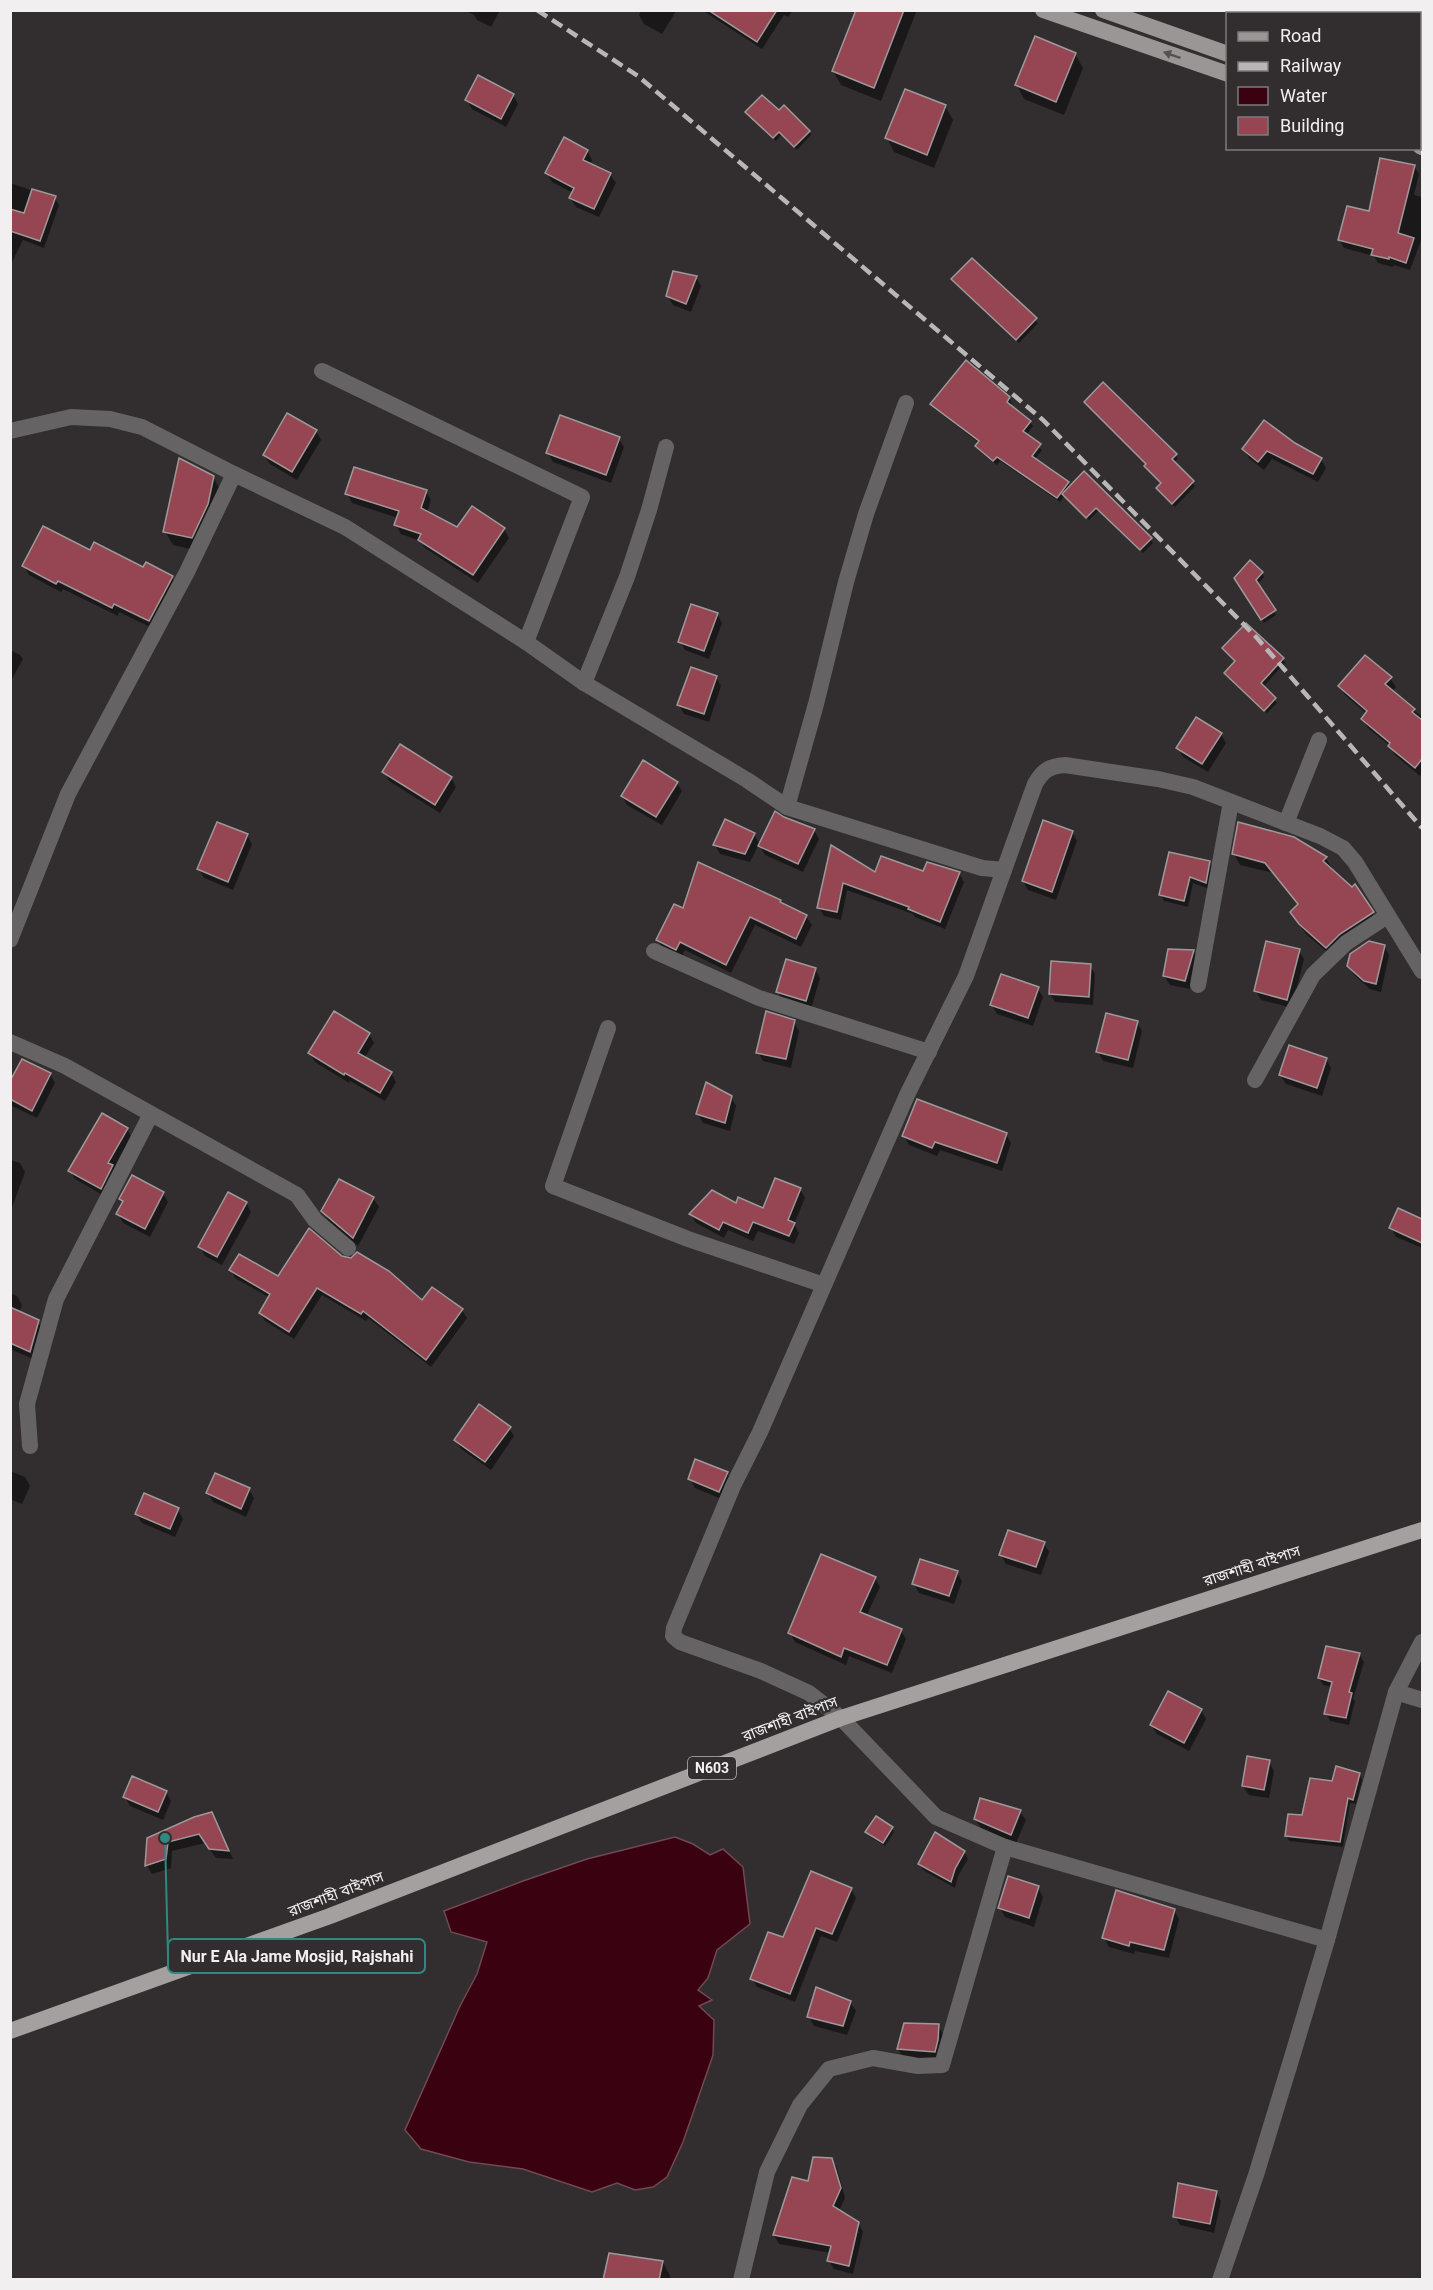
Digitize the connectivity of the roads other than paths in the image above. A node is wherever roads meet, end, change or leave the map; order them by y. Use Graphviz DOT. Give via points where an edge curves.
graph roads {
  1 [pos="1043,10"];
  2 [pos="1103,10"];
  3 [pos="1226,54"];
  4 [pos="1226,74"];
  5 [pos="322,371"];
  6 [pos="906,403"];
  7 [pos="10,431"];
  8 [pos="666,447"];
  9 [pos="234,474"];
  10 [pos="526,642"];
  11 [pos="584,682"];
  12 [pos="1319,740"];
  13 [pos="1231,802"];
  14 [pos="787,807"];
  15 [pos="1286,823"];
  16 [pos="1004,870"];
  17 [pos="1387,916"];
  18 [pos="10,940"];
  19 [pos="654,951"];
  20 [pos="1422,971"];
  21 [pos="1198,985"];
  22 [pos="608,1028"];
  23 [pos="13,1049"];
  24 [pos="928,1052"];
  25 [pos="1255,1080"];
  26 [pos="151,1114"];
  27 [pos="348,1248"];
  28 [pos="824,1285"];
  29 [pos="30,1446"];
  30 [pos="1422,1530"];
  31 [pos="1422,1642"];
  32 [pos="1396,1692"];
  33 [pos="1422,1700"];
  34 [pos="841,1718"];
  35 [pos="1005,1847"];
  36 [pos="1327,1940"];
  37 [pos="10,2031"];
  38 [pos="741,2280"];
  39 [pos="1220,2280"];
  4 -- 1 [label="main road, one-way"];
  2 -- 3 [label="main road"];
  5 -- 10 [label="street" via="582,497"];
  6 -- 14 [label="street" via="866,514"];
  7 -- 9 [label="street" via="71,417 110,419 142,427"];
  8 -- 11 [label="street" via="627,577"];
  9 -- 10 [label="street" via="345,527"];
  9 -- 18 [label="street" via="188,572 68,794"];
  10 -- 11 [label="street"];
  11 -- 14 [label="street"];
  12 -- 15 [label="street"];
  13 -- 15 [label="street"];
  13 -- 16 [label="street" via="1168,781 1051,766 1035,784"];
  13 -- 21 [label="street"];
  14 -- 16 [label="street" via="982,868"];
  15 -- 17 [label="street" via="1343,848"];
  16 -- 24 [label="street" via="966,976"];
  17 -- 20 [label="street"];
  17 -- 25 [label="street" via="1346,943 1313,975"];
  19 -- 24 [label="street" via="759,998"];
  22 -- 28 [label="street" via="553,1186 688,1239"];
  23 -- 26 [label="street" via="65,1066"];
  24 -- 28 [label="street"];
  26 -- 27 [label="street" via="297,1195 315,1220"];
  26 -- 29 [label="street" via="57,1299 27,1404"];
  28 -- 34 [label="street" via="712,1534 673,1636 809,1693"];
  30 -- 34 [label="highway, রাজশাহী বাইপাস / N603"];
  31 -- 32 [label="street"];
  32 -- 33 [label="street"];
  32 -- 36 [label="street"];
  34 -- 35 [label="street" via="936,1817"];
  34 -- 37 [label="highway, রাজশাহী বাইপাস / N603" via="330,1916"];
  35 -- 36 [label="street"];
  35 -- 38 [label="street" via="942,2065 918,2066 873,2058 830,2069 800,2105 767,2172"];
  36 -- 39 [label="street"];
}
